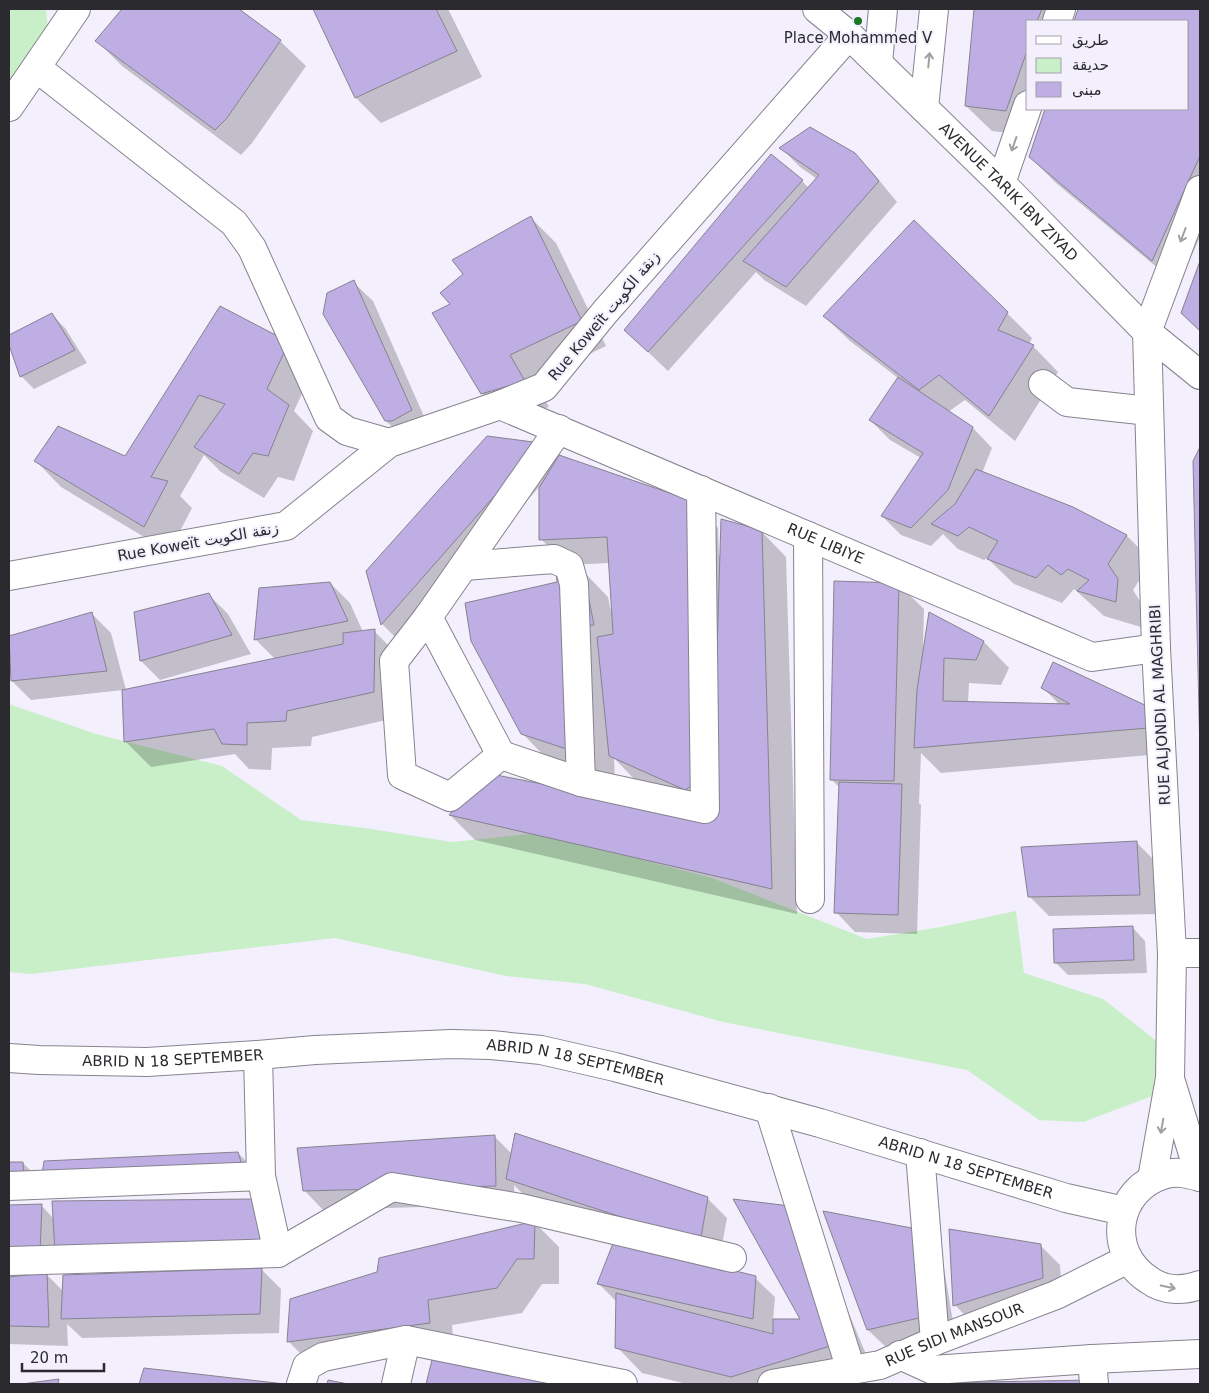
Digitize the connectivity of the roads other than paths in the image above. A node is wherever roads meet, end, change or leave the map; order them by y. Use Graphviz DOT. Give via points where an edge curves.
graph roads {
  1 [pos="76,9"];
  2 [pos="817,9"];
  3 [pos="883,9"];
  4 [pos="934,9"];
  5 [pos="849,35"];
  6 [pos="878,63"];
  7 [pos="36,68"];
  8 [pos="9,107"];
  9 [pos="924,108"];
  10 [pos="1026,110"];
  11 [pos="1001,183"];
  12 [pos="1200,190"];
  13 [pos="1147,332"];
  14 [pos="1200,375"];
  15 [pos="1043,384"];
  16 [pos="500,405"];
  17 [pos="1149,411"];
  18 [pos="559,429"];
  19 [pos="389,443"];
  20 [pos="701,490"];
  21 [pos="808,536"];
  22 [pos="464,566"];
  23 [pos="9,576"];
  24 [pos="428,617"];
  25 [pos="1156,648"];
  26 [pos="500,755"];
  27 [pos="581,782"];
  28 [pos="810,899"];
  29 [pos="1172,953"];
  30 [pos="1200,953"];
  31 [pos="258,1055"];
  32 [pos="9,1058"];
  33 [pos="1170,1078"];
  34 [pos="769,1108"];
  35 [pos="920,1153"];
  36 [pos="261,1176"];
  37 [pos="1200,1177"];
  38 [pos="1152,1179"];
  39 [pos="9,1186"];
  40 [pos="1124,1211"];
  41 [pos="278,1253"];
  42 [pos="732,1258"];
  43 [pos="1128,1260"];
  44 [pos="9,1262"];
  45 [pos="1200,1285"];
  46 [pos="406,1340"];
  47 [pos="935,1341"];
  48 [pos="1200,1354"];
  49 [pos="886,1368"];
  50 [pos="851,1370"];
  51 [pos="1093,1372"];
  52 [pos="582,1380"];
  53 [pos="301,1384"];
  54 [pos="396,1384"];
  55 [pos="624,1384"];
  56 [pos="772,1384"];
  1 -- 7 [label="street"];
  2 -- 5 [label="street, AVENUE TARIK IBN ZIYAD"];
  3 -- 6 [label="street"];
  9 -- 4 [label="street, one-way"];
  5 -- 6 [label="street, AVENUE TARIK IBN ZIYAD"];
  5 -- 16 [label="street, Rue Koweït زنقة الكويت" via="605,312 544,387"];
  6 -- 9 [label="street, AVENUE TARIK IBN ZIYAD"];
  7 -- 8 [label="street"];
  7 -- 19 [label="street" via="234,223 252,248 329,418 347,432"];
  9 -- 11 [label="street, AVENUE TARIK IBN ZIYAD"];
  10 -- 11 [label="street, one-way"];
  11 -- 13 [label="street, AVENUE TARIK IBN ZIYAD"];
  12 -- 13 [label="street, one-way"];
  13 -- 14 [label="street, AVENUE TARIK IBN ZIYAD"];
  13 -- 17 [label="street, RUE ALJONDI AL MAGHRIBI"];
  15 -- 17 [label="street" via="1067,402"];
  16 -- 18 [label="street, RUE LIBIYE"];
  16 -- 19 [label="street, Rue Koweït زنقة الكويت"];
  17 -- 25 [label="street, RUE ALJONDI AL MAGHRIBI"];
  18 -- 20 [label="street, RUE LIBIYE"];
  18 -- 22 [label="street"];
  19 -- 23 [label="street, Rue Koweït زنقة الكويت" via="286,526"];
  20 -- 21 [label="street, RUE LIBIYE"];
  20 -- 27 [label="street" via="705,809"];
  21 -- 25 [label="street, RUE LIBIYE" via="1092,657"];
  21 -- 28 [label="street"];
  22 -- 24 [label="street"];
  22 -- 27 [label="street" via="554,559 569,566 574,584"];
  24 -- 26 [label="street"];
  24 -- 26 [label="street" via="394,661 402,775 450,797"];
  25 -- 29 [label="street, RUE ALJONDI AL MAGHRIBI"];
  26 -- 27 [label="street"];
  29 -- 30 [label="street"];
  29 -- 33 [label="street, RUE ALJONDI AL MAGHRIBI"];
  31 -- 32 [label="street, ABRID N 18 SEPTEMBER" via="147,1062"];
  31 -- 34 [label="street, ABRID N 18 SEPTEMBER" via="395,1045 491,1045 533,1049"];
  31 -- 36 [label="street"];
  33 -- 37 [label="street, RUE ALJONDI AL MAGHRIBI"];
  33 -- 38 [label="street, RUE ALJONDI AL MAGHRIBI, one-way"];
  34 -- 35 [label="street, ABRID N 18 SEPTEMBER"];
  34 -- 50 [label="street"];
  35 -- 40 [label="street, ABRID N 18 SEPTEMBER" via="1066,1198"];
  35 -- 47 [label="street"];
  36 -- 39 [label="street"];
  36 -- 41 [label="street"];
  37 -- 38 [label="street" via="1184,1173"];
  38 -- 40 [label="street" via="1139,1188"];
  40 -- 43 [label="street" via="1122,1245"];
  41 -- 42 [label="street" via="392,1187 520,1208"];
  41 -- 44 [label="street"];
  43 -- 45 [label="street, one-way" via="1139,1274 1154,1284 1171,1289 1190,1289"];
  43 -- 47 [label="street, RUE SIDI MANSOUR" via="1056,1295"];
  46 -- 52 [label="street"];
  46 -- 53 [label="street" via="323,1357 307,1366"];
  46 -- 54 [label="street"];
  47 -- 49 [label="street, RUE SIDI MANSOUR"];
  48 -- 51 [label="street"];
  49 -- 50 [label="street, RUE SIDI MANSOUR"];
  49 -- 51 [label="street"];
  50 -- 56 [label="street, RUE SIDI MANSOUR"];
  52 -- 55 [label="street"];
}
